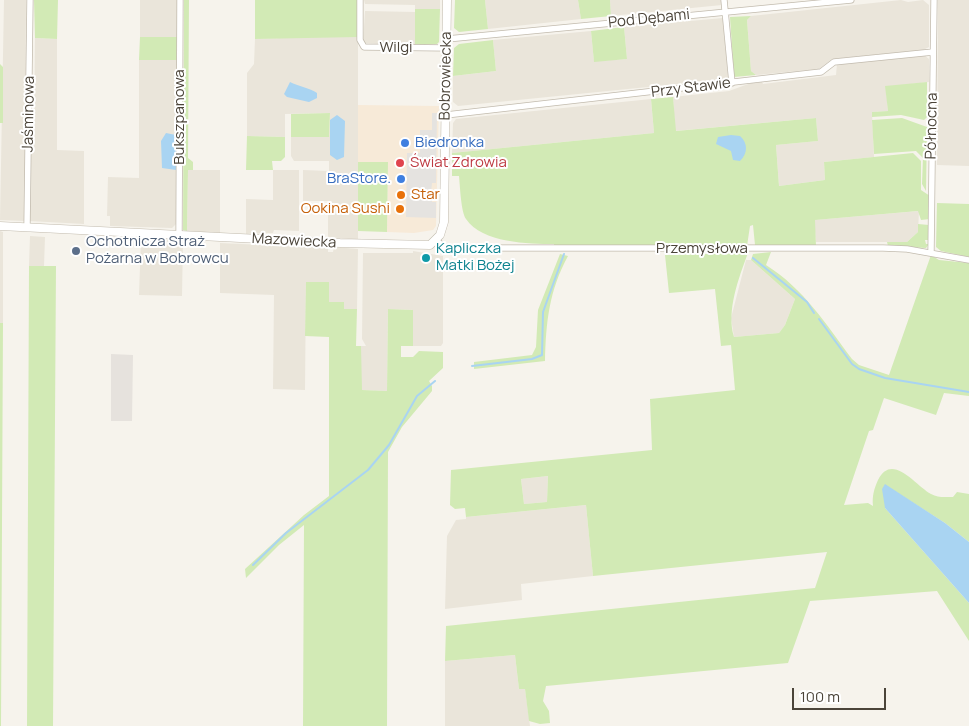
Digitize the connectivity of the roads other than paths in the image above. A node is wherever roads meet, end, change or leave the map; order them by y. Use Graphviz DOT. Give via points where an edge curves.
graph roads {
  1 [pos="30,0"];
  2 [pos="180,0"];
  3 [pos="360,0"];
  4 [pos="447,0"];
  5 [pos="724,0"];
  6 [pos="851,0"];
  7 [pos="934,0"];
  8 [pos="725,12"];
  9 [pos="447,39"];
  10 [pos="447,48"];
  11 [pos="933,52"];
  12 [pos="732,83"];
  13 [pos="446,115"];
  14 [pos="0,226"];
  15 [pos="27,227"];
  16 [pos="179,235"];
  17 [pos="436,240"];
  18 [pos="931,253"];
  19 [pos="969,260"];
  1 -- 15 [label="street, Jaśminowa"];
  2 -- 16 [label="street, Bukszpanowa"];
  3 -- 10 [label="street, Wilgi" via="360,40 364,47"];
  4 -- 9 [label="street, Bobrowiecka"];
  5 -- 8 [label="street"];
  6 -- 8 [label="street, Pod Dębami"];
  7 -- 11 [label="street, Północna"];
  8 -- 9 [label="street, Pod Dębami"];
  8 -- 12 [label="street"];
  9 -- 10 [label="street, Bobrowiecka"];
  10 -- 13 [label="street, Bobrowiecka"];
  11 -- 12 [label="street, Przy Stawie" via="834,62 821,72"];
  11 -- 18 [label="street, Północna"];
  12 -- 13 [label="street, Przy Stawie"];
  13 -- 17 [label="street, Bobrowiecka" via="444,222"];
  14 -- 15 [label="street, Mazowiecka"];
  15 -- 16 [label="street, Mazowiecka"];
  16 -- 17 [label="street, Mazowiecka" via="425,246"];
  17 -- 18 [label="street, Przemysłowa" via="444,247 456,248 884,248"];
  18 -- 19 [label="street, Przemysłowa"];
}
